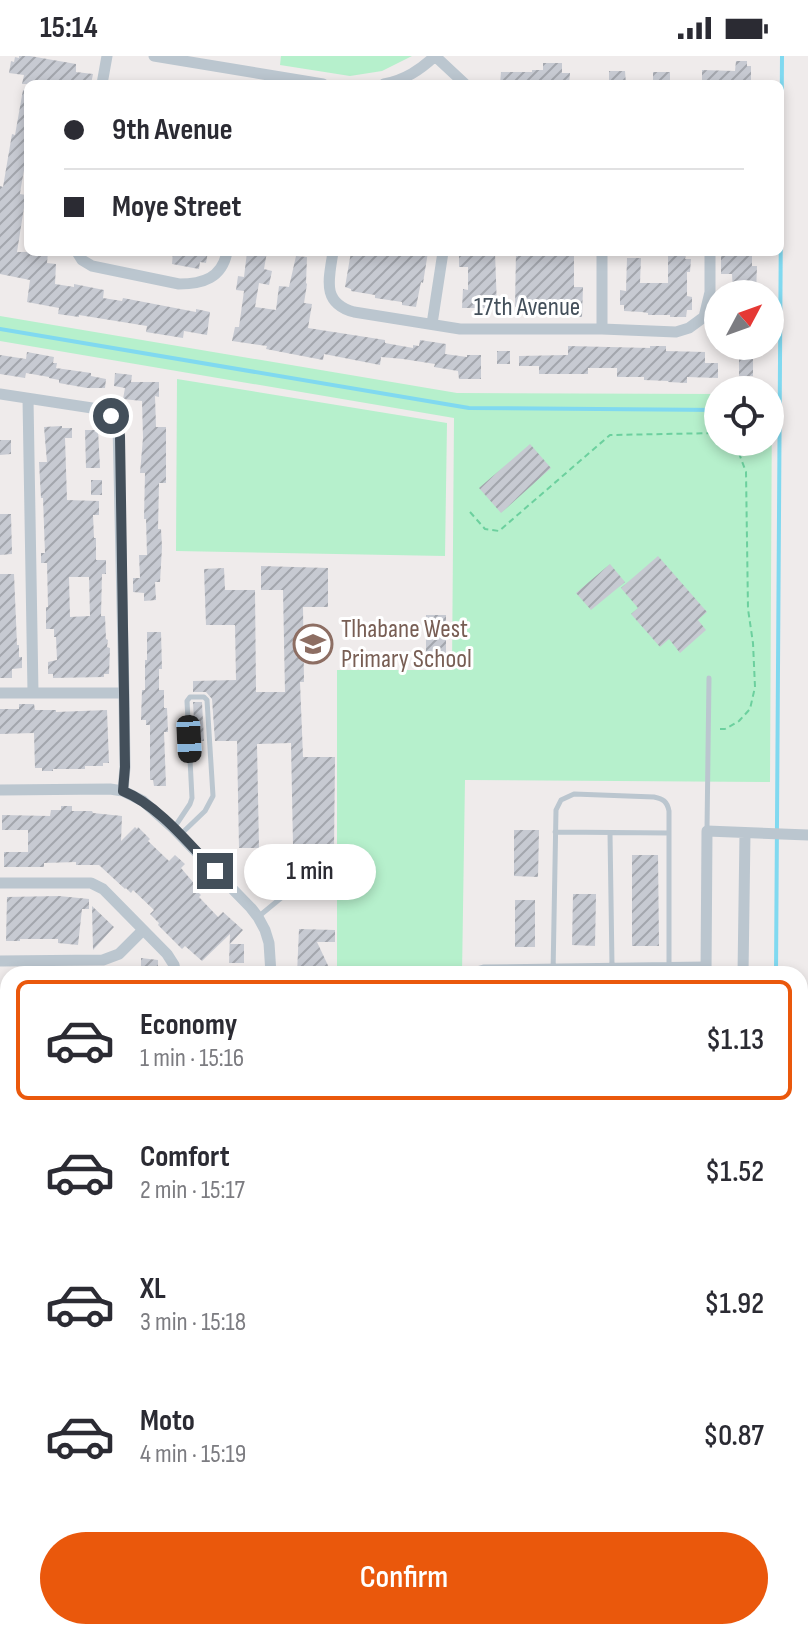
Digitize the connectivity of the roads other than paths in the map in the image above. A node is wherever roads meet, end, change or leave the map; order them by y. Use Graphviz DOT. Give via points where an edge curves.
graph roads {
  1 [pos="107,56"];
  2 [pos="154,56"];
  3 [pos="435,56"];
  4 [pos="103,80"];
  5 [pos="299,80"];
  6 [pos="396,80"];
  7 [pos="461,80"];
  8 [pos="80,256"];
  9 [pos="226,256"];
  10 [pos="332,256"];
  11 [pos="442,256"];
  12 [pos="602,256"];
  13 [pos="710,256"];
  14 [pos="432,324"];
  15 [pos="602,329"];
  16 [pos="0,394"];
  17 [pos="28,399"];
  18 [pos="709,678"];
  19 [pos="33,692"];
  20 [pos="0,693"];
  21 [pos="124,693"];
  22 [pos="0,790"];
  23 [pos="123,791"];
  24 [pos="707,831"];
  25 [pos="177,832"];
  26 [pos="555,832"];
  27 [pos="610,833"];
  28 [pos="669,833"];
  29 [pos="745,833"];
  30 [pos="808,835"];
  31 [pos="321,865"];
  32 [pos="0,883"];
  33 [pos="258,917"];
  34 [pos="143,930"];
  35 [pos="0,961"];
  36 [pos="174,966"];
  37 [pos="270,966"];
  38 [pos="553,966"];
  39 [pos="612,966"];
  40 [pos="669,966"];
  41 [pos="706,966"];
  42 [pos="743,966"];
  1 -- 4 [label="street"];
  2 -- 5 [label="street"];
  3 -- 6 [label="street"];
  3 -- 7 [label="street"];
  8 -- 9 [label="street" via="92,266 179,284 198,284 214,275"];
  10 -- 14 [label="street, 17th Avenue" via="329,283 335,303"];
  11 -- 14 [label="street"];
  12 -- 15 [label="street"];
  13 -- 15 [label="street, 17th Avenue" via="707,311 696,324 676,332"];
  14 -- 15 [label="street, 17th Avenue" via="460,329"];
  16 -- 17 [label="street"];
  17 -- 19 [label="street"];
  17 -- 21 [label="street" via="105,412 118,425"];
  18 -- 24 [label="lane"];
  19 -- 20 [label="street"];
  19 -- 21 [label="street"];
  21 -- 23 [label="street"];
  22 -- 23 [label="street"];
  23 -- 25 [label="street" via="143,801"];
  24 -- 29 [label="street"];
  24 -- 41 [label="street"];
  25 -- 25 [label="lane" via="205,811 213,796 204,697 187,701 192,798"];
  25 -- 33 [label="street"];
  26 -- 27 [label="lane"];
  26 -- 28 [label="lane" via="558,804 574,794 660,798 668,806"];
  26 -- 38 [label="lane"];
  27 -- 28 [label="lane"];
  27 -- 39 [label="lane"];
  28 -- 40 [label="lane"];
  29 -- 30 [label="street"];
  29 -- 42 [label="street"];
  31 -- 33 [label="lane"];
  32 -- 34 [label="street" via="91,883"];
  33 -- 37 [label="street" via="269,943"];
  34 -- 35 [label="street" via="119,954 103,960"];
  34 -- 36 [label="street"];
  39 -- 40 [label="lane"];
}
